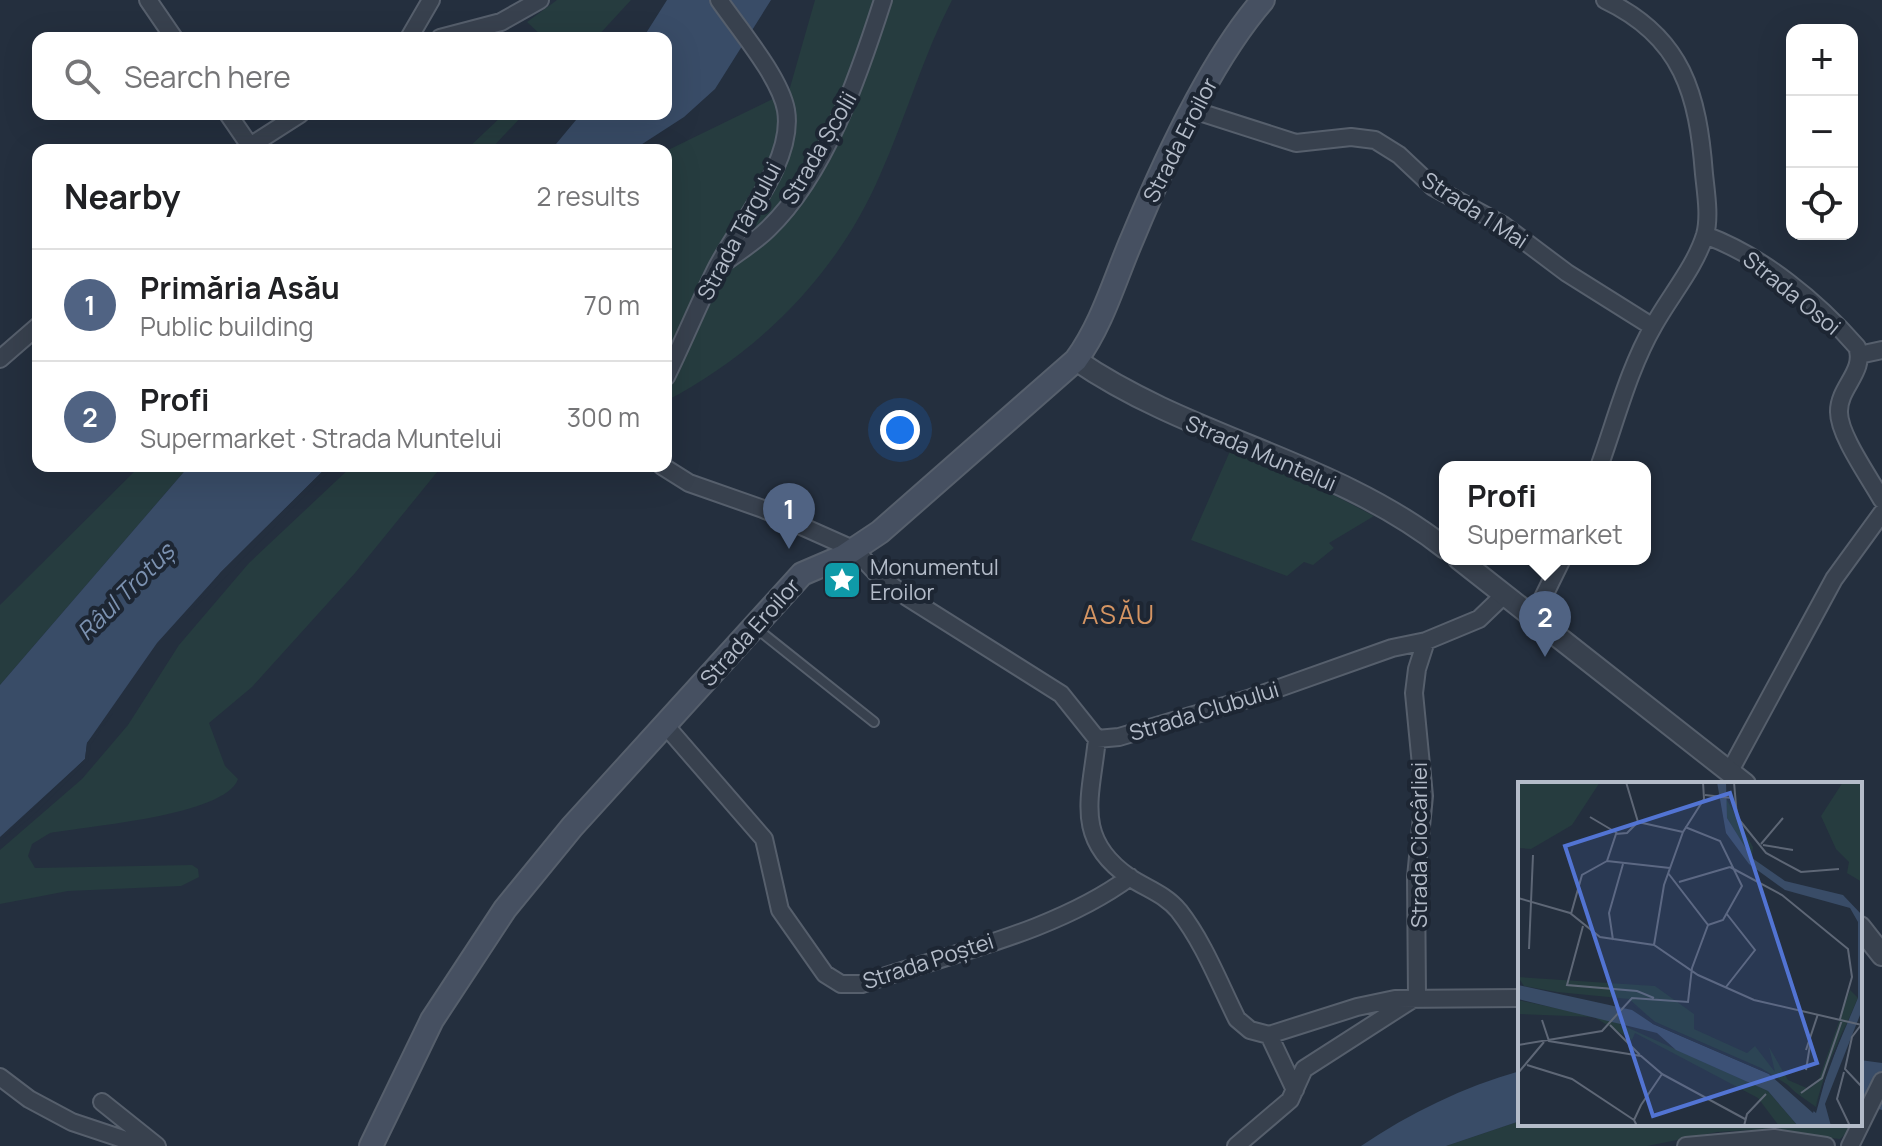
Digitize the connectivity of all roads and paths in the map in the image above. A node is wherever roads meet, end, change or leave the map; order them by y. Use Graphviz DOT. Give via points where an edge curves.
graph roads {
  1 [pos="148,0"];
  2 [pos="431,0"];
  3 [pos="540,0"];
  4 [pos="719,0"];
  5 [pos="883,0"];
  6 [pos="1263,0"];
  7 [pos="1605,0"];
  8 [pos="170,32"];
  9 [pos="412,32"];
  10 [pos="463,32"];
  11 [pos="1193,110"];
  12 [pos="232,120"];
  13 [pos="291,120"];
  14 [pos="246,144"];
  15 [pos="254,144"];
  16 [pos="1705,235"];
  17 [pos="716,268"];
  18 [pos="1653,327"];
  19 [pos="32,331"];
  20 [pos="1882,350"];
  21 [pos="1859,355"];
  22 [pos="0,359"];
  23 [pos="1076,360"];
  24 [pos="672,364"];
  25 [pos="1601,461"];
  26 [pos="672,472"];
  27 [pos="1882,500"];
  28 [pos="1882,513"];
  29 [pos="1439,544"];
  30 [pos="855,550"];
  31 [pos="1466,565"];
  32 [pos="1559,565"];
  33 [pos="1504,595"];
  34 [pos="1534,616"];
  35 [pos="753,626"];
  36 [pos="1426,641"];
  37 [pos="874,722"];
  38 [pos="666,726"];
  39 [pos="1097,739"];
  40 [pos="1731,769"];
  41 [pos="1743,782"];
  42 [pos="1130,877"];
  43 [pos="1862,930"];
  44 [pos="1882,955"];
  45 [pos="1417,996"];
  46 [pos="1518,998"];
  47 [pos="1269,1035"];
  48 [pos="0,1077"];
  49 [pos="1882,1081"];
  50 [pos="1295,1090"];
  51 [pos="102,1102"];
  52 [pos="1862,1122"];
  53 [pos="1860,1126"];
  54 [pos="144,1146"];
  55 [pos="157,1146"];
  56 [pos="371,1146"];
  57 [pos="1236,1146"];
  58 [pos="1686,1146"];
  59 [pos="1826,1146"];
  60 [pos="1850,1146"];
  1 -- 8 [label="street"];
  2 -- 9 [label="street"];
  3 -- 10 [label="street" via="501,22"];
  4 -- 17 [label="street, Strada Târgului" via="774,82 786,110 778,161"];
  5 -- 17 [label="street, Strada Școlii" via="857,82 797,195 768,230"];
  6 -- 11 [label="main road, Strada Eroilor" via="1238,30"];
  7 -- 16 [label="street" via="1646,26 1685,74 1700,123"];
  11 -- 18 [label="street, Strada 1 Mai" via="1296,143 1375,140 1433,187 1503,225"];
  11 -- 23 [label="main road, Strada Eroilor" via="1093,334"];
  12 -- 14 [label="street"];
  13 -- 15 [label="street"];
  16 -- 18 [label="street"];
  16 -- 21 [label="street, Strada Osoi" via="1750,255 1782,279 1850,340"];
  17 -- 24 [label="street, Strada Târgului"];
  18 -- 25 [label="street"];
  19 -- 22 [label="street"];
  20 -- 21 [label="street, Strada Osoi"];
  21 -- 27 [label="street, Strada Osoi" via="1839,404 1839,419"];
  23 -- 29 [label="street, Strada Muntelui" via="1160,410 1328,479"];
  23 -- 30 [label="main road, Strada Eroilor"];
  26 -- 30 [label="street"];
  28 -- 40 [label="street" via="1834,579"];
  30 -- 35 [label="main road, Strada Eroilor" via="802,574"];
  30 -- 39 [label="street, Strada Clubului" via="907,597 1061,694"];
  31 -- 33 [label="street"];
  32 -- 34 [label="street"];
  33 -- 34 [label="street"];
  33 -- 36 [label="street, Strada Clubului" via="1479,619"];
  34 -- 40 [label="street"];
  35 -- 37 [label="lane"];
  35 -- 38 [label="main road, Strada Eroilor"];
  36 -- 39 [label="street, Strada Clubului" via="1370,655 1251,698"];
  36 -- 45 [label="street, Strada Ciocârliei" via="1414,693 1424,796 1416,877"];
  38 -- 42 [label="street, Strada Poștei" via="764,839 780,910 825,974 841,984 862,984 1036,925"];
  38 -- 56 [label="main road, Strada Eroilor" via="505,909 432,1020"];
  39 -- 42 [label="street" via="1089,827 1096,845"];
  40 -- 41 [label="street"];
  42 -- 47 [label="street" via="1159,892 1179,911 1237,1019 1250,1030"];
  43 -- 44 [label="street"];
  45 -- 46 [label="street"];
  45 -- 47 [label="street" via="1357,1007"];
  45 -- 50 [label="street" via="1304,1069"];
  47 -- 50 [label="street"];
  48 -- 54 [label="street" via="72,1122"];
  49 -- 52 [label="street"];
  50 -- 57 [label="street" via="1280,1111"];
  51 -- 55 [label="street"];
  53 -- 60 [label="street"];
  58 -- 59 [label="street" via="1774,1138"];
}
